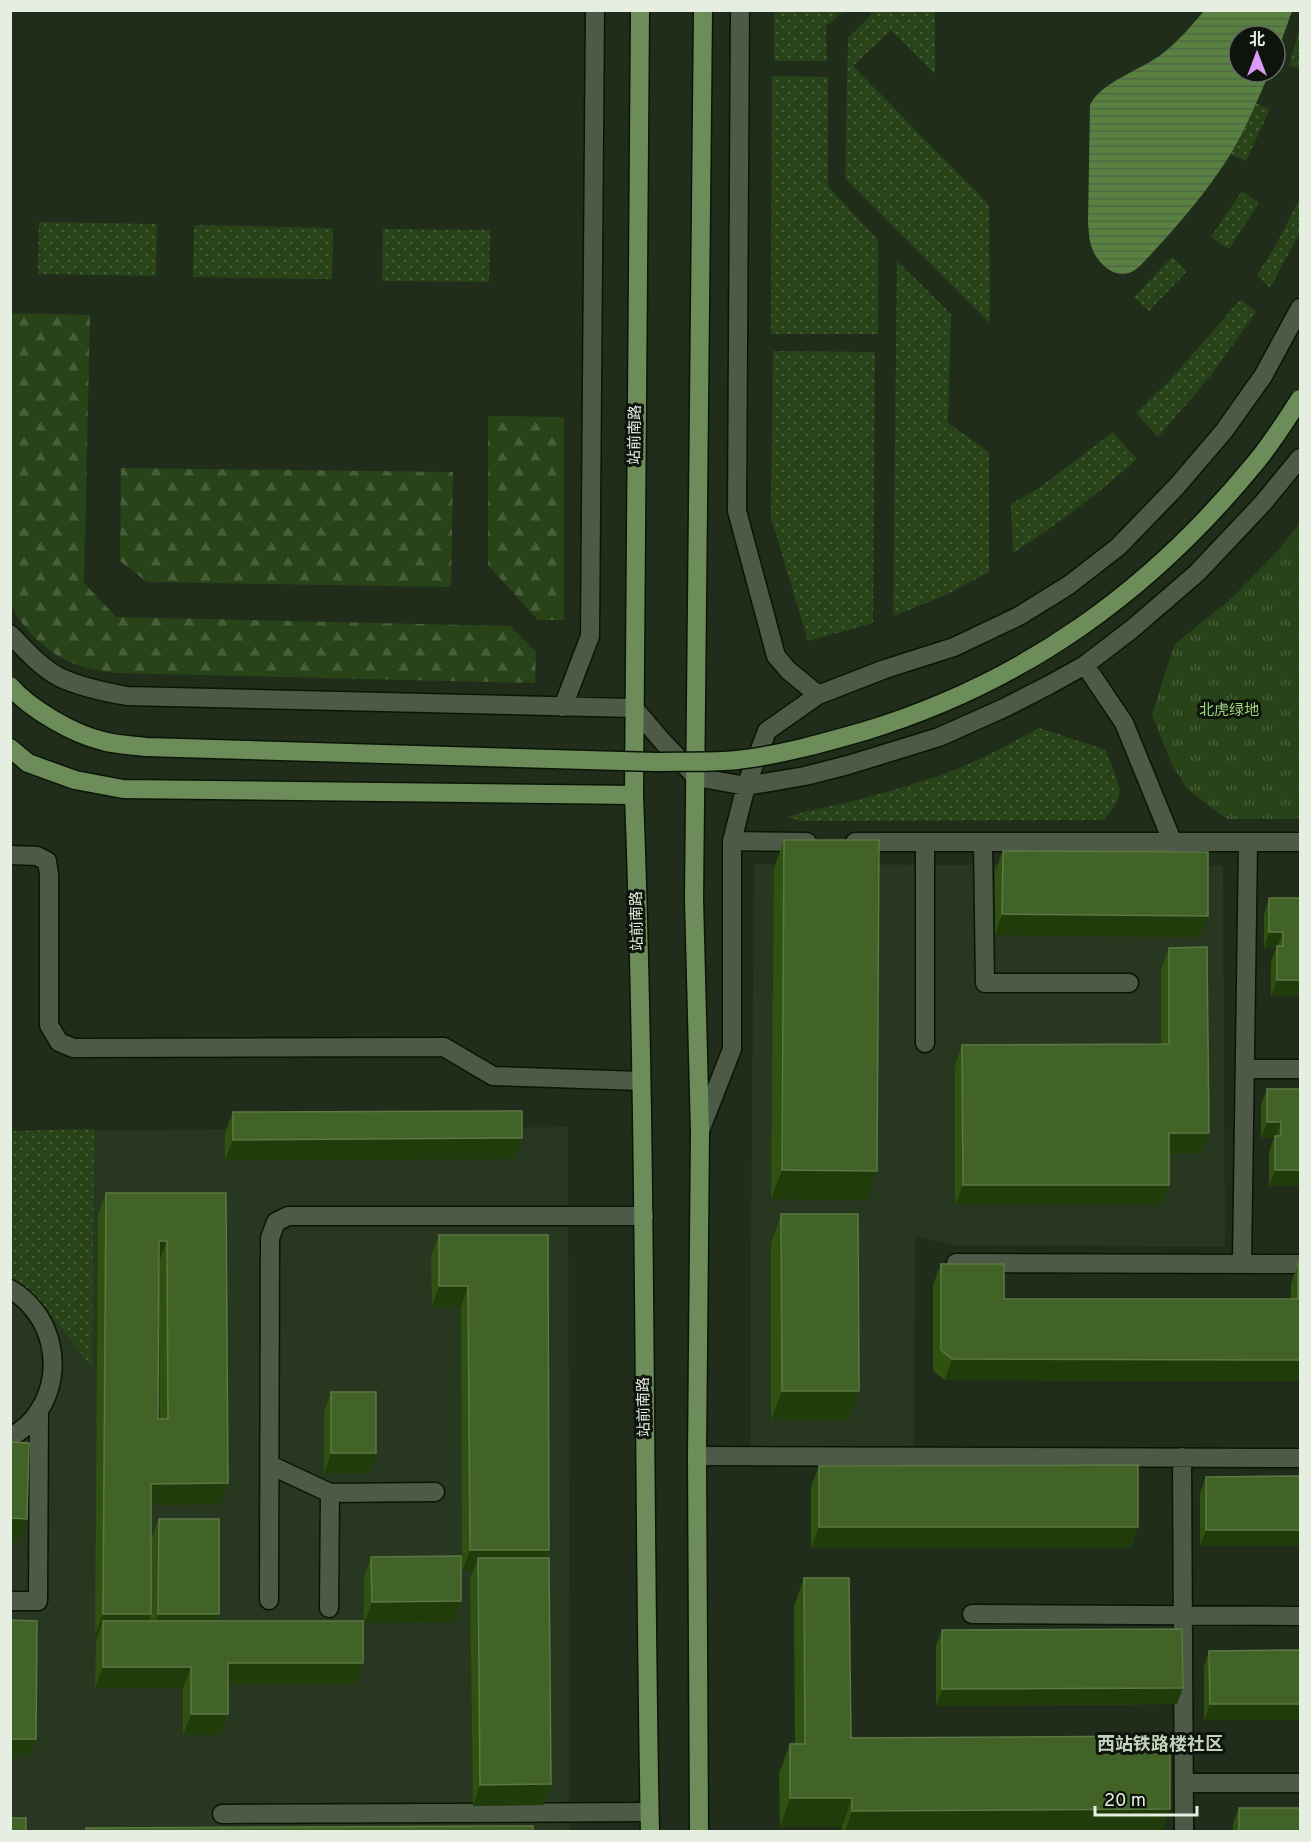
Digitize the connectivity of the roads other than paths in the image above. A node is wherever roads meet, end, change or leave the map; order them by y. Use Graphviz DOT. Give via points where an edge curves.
graph roads {
  1 [pos="595,10"];
  2 [pos="640,10"];
  3 [pos="703,10"];
  4 [pos="740,10"];
  5 [pos="1300,308"];
  6 [pos="1300,399"];
  7 [pos="1300,458"];
  8 [pos="10,634"];
  9 [pos="1085,665"];
  10 [pos="10,686"];
  11 [pos="818,695"];
  12 [pos="563,707"];
  13 [pos="634,708"];
  14 [pos="10,748"];
  15 [pos="696,777"];
  16 [pos="746,786"];
  17 [pos="634,795"];
  18 [pos="732,842"];
  19 [pos="926,842"];
  20 [pos="983,842"];
  21 [pos="1248,842"];
  22 [pos="1300,842"];
  23 [pos="1173,843"];
  24 [pos="10,855"];
  25 [pos="1129,983"];
  26 [pos="926,1043"];
  27 [pos="1245,1069"];
  28 [pos="1300,1069"];
  29 [pos="641,1081"];
  30 [pos="700,1132"];
  31 [pos="644,1216"];
  32 [pos="956,1263"];
  33 [pos="1242,1264"];
  34 [pos="1300,1264"];
  35 [pos="10,1289"];
  36 [pos="39,1411"];
  37 [pos="10,1438"];
  38 [pos="697,1456"];
  39 [pos="1182,1458"];
  40 [pos="1300,1458"];
  41 [pos="270,1465"];
  42 [pos="435,1492"];
  43 [pos="330,1494"];
  44 [pos="268,1600"];
  45 [pos="10,1601"];
  46 [pos="329,1608"];
  47 [pos="972,1614"];
  48 [pos="1182,1615"];
  49 [pos="1300,1616"];
  50 [pos="1184,1783"];
  51 [pos="1300,1783"];
  52 [pos="649,1812"];
  53 [pos="222,1814"];
  54 [pos="650,1832"];
  55 [pos="699,1832"];
  56 [pos="1184,1832"];
  1 -- 12 [label="street" via="591,636"];
  2 -- 13 [label="main road, 站前南路"];
  3 -- 15 [label="main road"];
  4 -- 11 [label="street" via="737,511 776,656"];
  5 -- 11 [label="street" via="1263,376 1224,431 1118,547 1069,585 1019,616 954,647"];
  6 -- 10 [label="main road, bridge" via="1257,461 1201,525 1137,585 1077,630 968,692 891,723 806,749 736,760 655,762 146,747 102,741 60,724"];
  7 -- 9 [label="street" via="1197,573"];
  8 -- 12 [label="street" via="58,677 127,696"];
  9 -- 16 [label="street" via="939,737 849,765"];
  9 -- 23 [label="street" via="1124,723"];
  11 -- 16 [label="street" via="767,731"];
  12 -- 13 [label="street"];
  13 -- 15 [label="street"];
  13 -- 17 [label="main road, 站前南路"];
  14 -- 17 [label="main road" via="28,763 75,780 123,789"];
  15 -- 16 [label="street"];
  15 -- 30 [label="main road" via="694,899"];
  16 -- 18 [label="street"];
  17 -- 29 [label="main road, 站前南路"];
  18 -- 19 [label="street"];
  18 -- 30 [label="street" via="732,1049"];
  19 -- 20 [label="street"];
  19 -- 26 [label="street"];
  20 -- 23 [label="street"];
  20 -- 25 [label="street" via="985,983"];
  21 -- 22 [label="street"];
  21 -- 23 [label="street"];
  21 -- 27 [label="street"];
  24 -- 29 [label="street" via="37,855 47,861 49,1025 59,1042 73,1048 444,1047 493,1076"];
  27 -- 28 [label="street"];
  27 -- 33 [label="street"];
  29 -- 31 [label="main road, 站前南路"];
  30 -- 38 [label="main road"];
  31 -- 41 [label="street" via="288,1216 276,1222 270,1238"];
  31 -- 52 [label="main road, 站前南路"];
  32 -- 33 [label="street"];
  33 -- 34 [label="street"];
  35 -- 36 [label="street" via="31,1304 50,1338 52,1375"];
  36 -- 37 [label="street"];
  36 -- 45 [label="street" via="38,1601"];
  38 -- 39 [label="street"];
  38 -- 55 [label="main road"];
  39 -- 40 [label="street"];
  39 -- 48 [label="street"];
  41 -- 43 [label="street"];
  41 -- 44 [label="street"];
  42 -- 43 [label="street"];
  43 -- 46 [label="street"];
  47 -- 48 [label="street"];
  48 -- 49 [label="street"];
  48 -- 50 [label="street"];
  50 -- 51 [label="street"];
  50 -- 56 [label="street"];
  52 -- 53 [label="street"];
  52 -- 54 [label="main road, 站前南路"];
}
